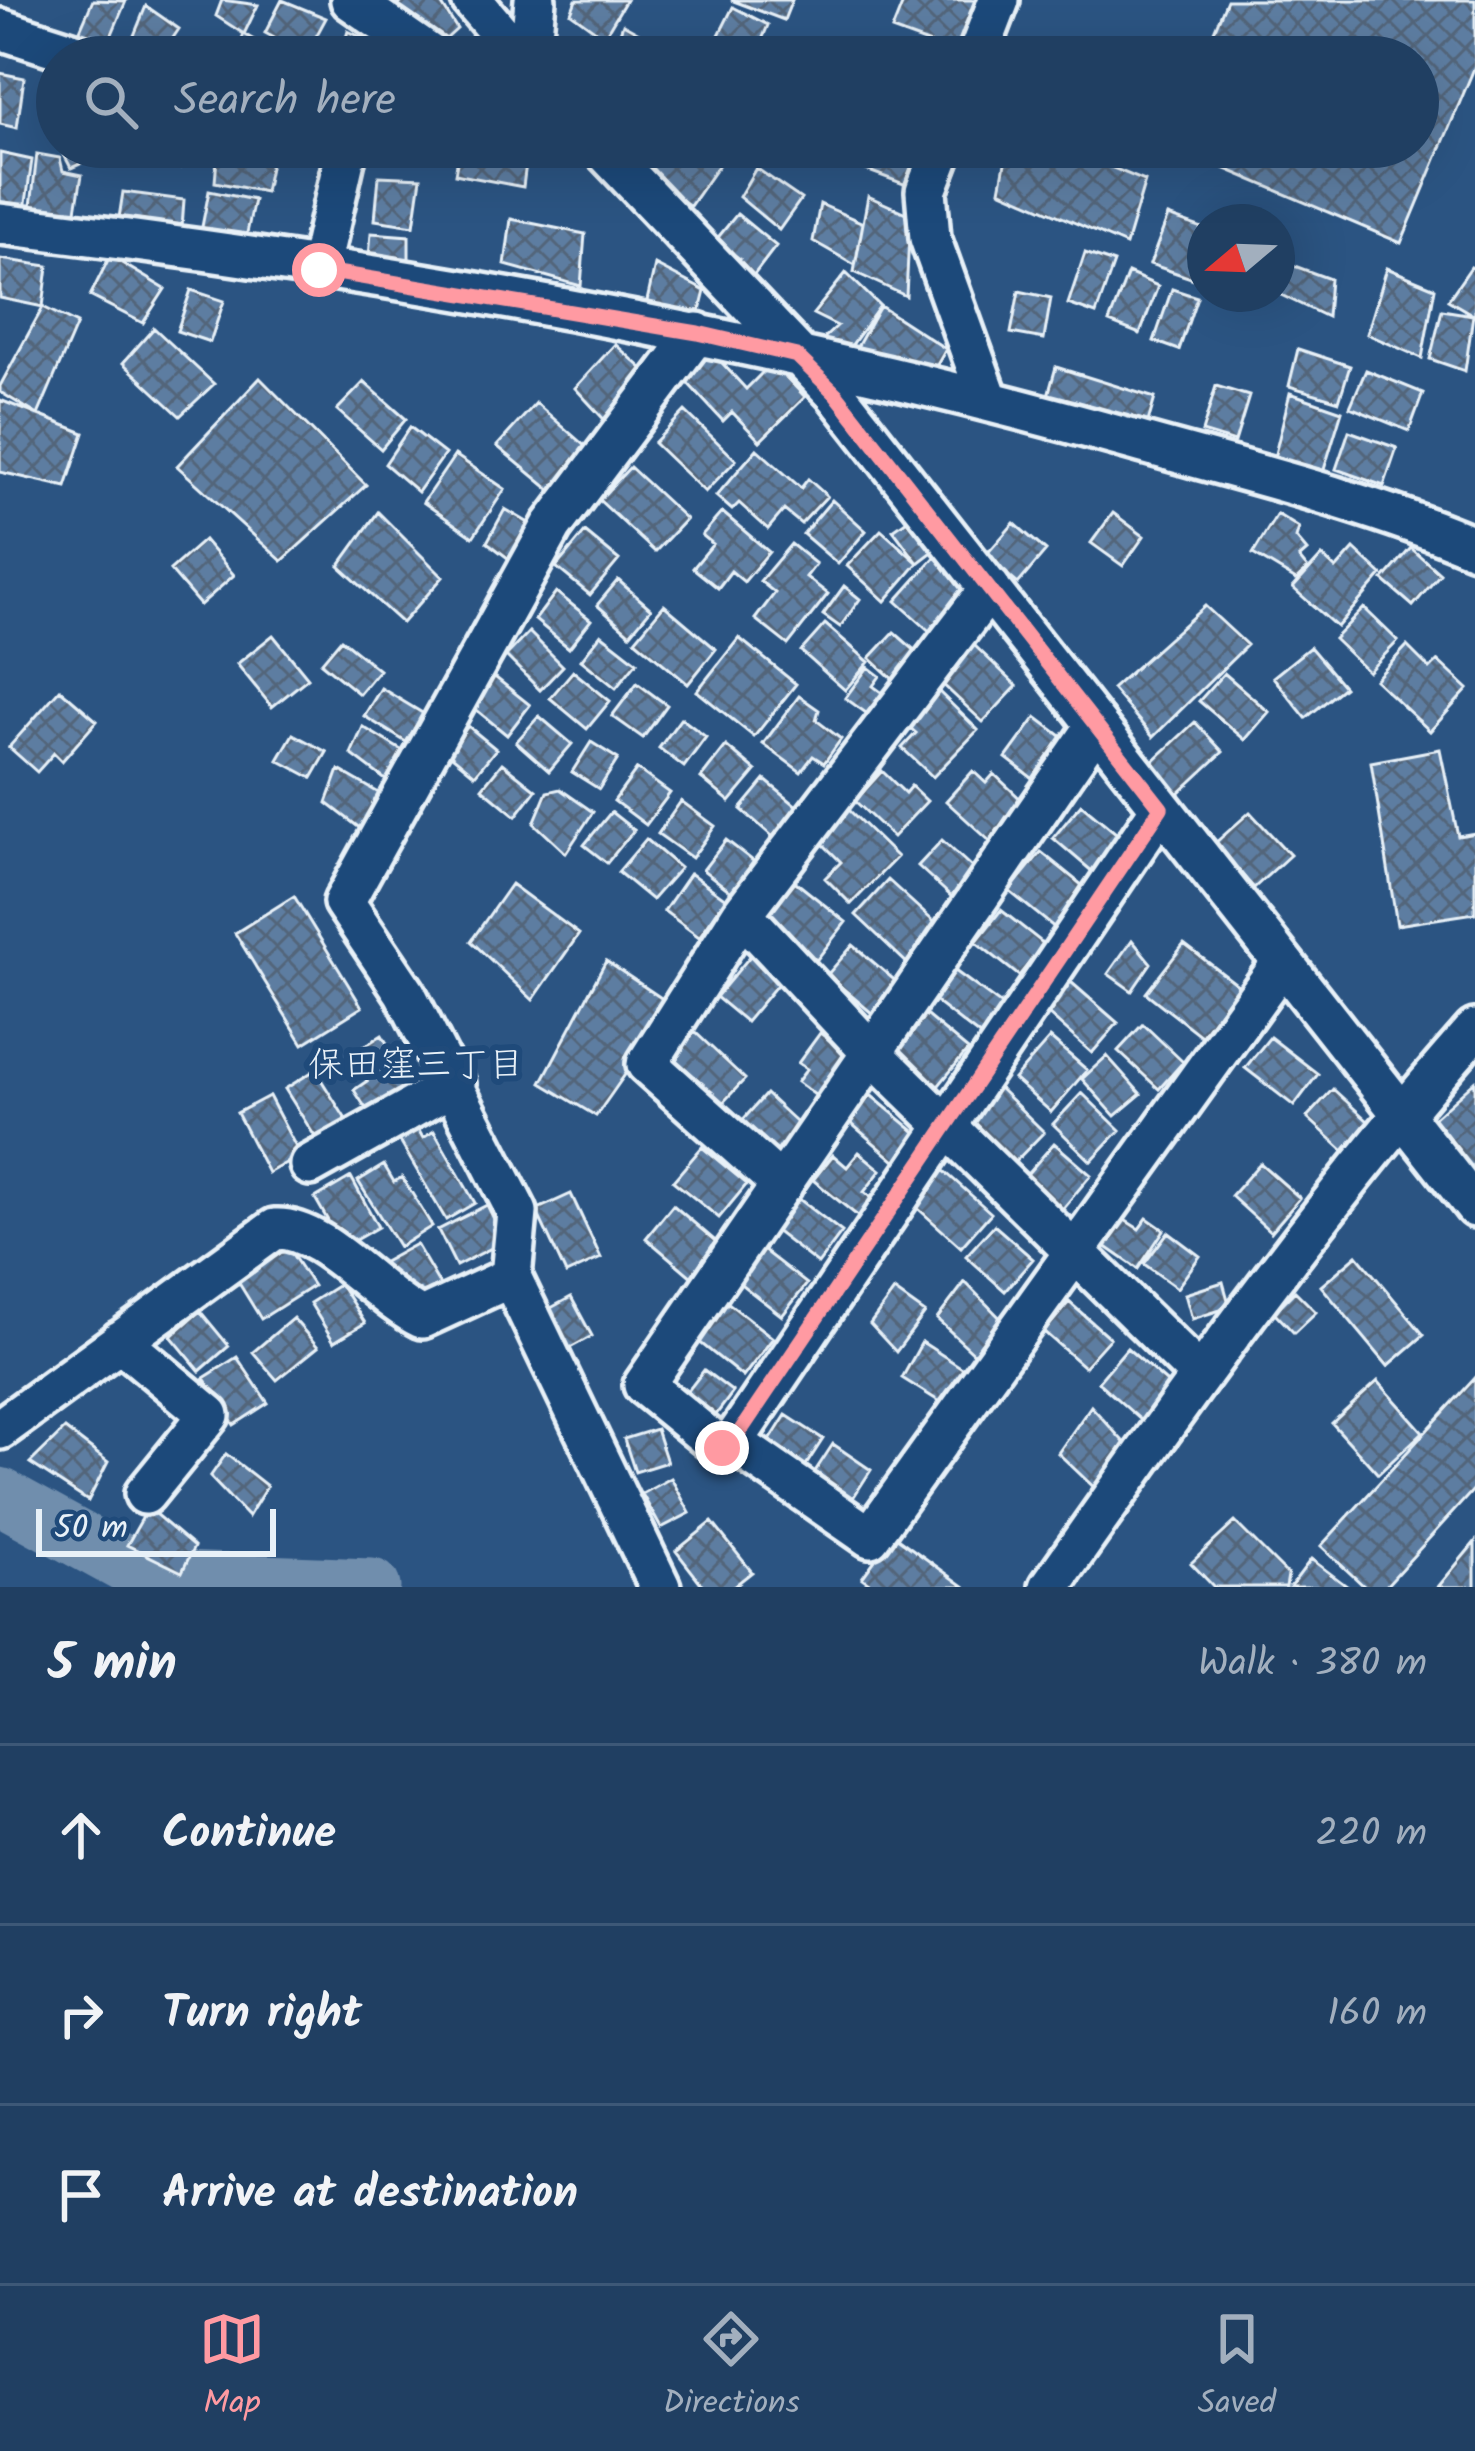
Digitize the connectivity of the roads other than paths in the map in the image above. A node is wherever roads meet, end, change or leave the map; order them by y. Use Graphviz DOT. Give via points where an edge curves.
graph roads {
  1 [pos="351,0"];
  2 [pos="472,0"];
  3 [pos="535,0"];
  4 [pos="999,0"];
  5 [pos="0,29"];
  6 [pos="403,36"];
  7 [pos="502,36"];
  8 [pos="532,36"];
  9 [pos="985,36"];
  10 [pos="36,41"];
  11 [pos="342,168"];
  12 [pos="621,168"];
  13 [pos="935,168"];
  14 [pos="0,224"];
  15 [pos="319,270"];
  16 [pos="698,333"];
  17 [pos="797,356"];
  18 [pos="988,399"];
  19 [pos="1475,547"];
  20 [pos="990,588"];
  21 [pos="1096,726"];
  22 [pos="1161,808"];
  23 [pos="742,914"];
  24 [pos="1282,963"];
  25 [pos="1475,1030"];
  26 [pos="873,1054"];
  27 [pos="455,1084"];
  28 [pos="1400,1114"];
  29 [pos="944,1123"];
  30 [pos="310,1165"];
  31 [pos="782,1185"];
  32 [pos="1475,1207"];
  33 [pos="1073,1251"];
  34 [pos="511,1277"];
  35 [pos="120,1341"];
  36 [pos="1199,1375"];
  37 [pos="0,1429"];
  38 [pos="733,1442"];
  39 [pos="145,1493"];
  40 [pos="660,1587"];
  41 [pos="1050,1587"];
  1 -- 6 [label="street"];
  2 -- 7 [label="street"];
  3 -- 8 [label="street"];
  4 -- 9 [label="street"];
  5 -- 10 [label="street"];
  11 -- 15 [label="street"];
  12 -- 17 [label="street"];
  13 -- 18 [label="street" via="926,191 930,238"];
  14 -- 15 [label="street"];
  15 -- 16 [label="street"];
  16 -- 17 [label="street"];
  16 -- 27 [label="street" via="552,526 344,902"];
  17 -- 18 [label="street"];
  17 -- 20 [label="street"];
  18 -- 19 [label="street" via="1399,514"];
  20 -- 21 [label="street"];
  20 -- 23 [label="street"];
  21 -- 22 [label="street"];
  21 -- 26 [label="street"];
  22 -- 24 [label="street"];
  22 -- 29 [label="street"];
  23 -- 26 [label="street"];
  23 -- 31 [label="street" via="646,1064"];
  24 -- 28 [label="street"];
  24 -- 33 [label="street"];
  25 -- 28 [label="street"];
  26 -- 29 [label="street"];
  26 -- 31 [label="street"];
  27 -- 30 [label="street"];
  27 -- 34 [label="street" via="517,1212"];
  28 -- 32 [label="street"];
  28 -- 36 [label="street"];
  29 -- 33 [label="street"];
  29 -- 38 [label="street"];
  31 -- 38 [label="street" via="644,1385 722,1448"];
  33 -- 36 [label="street"];
  33 -- 38 [label="street" via="870,1537"];
  34 -- 35 [label="street" via="422,1318 303,1231 275,1228"];
  34 -- 40 [label="street"];
  35 -- 37 [label="street"];
  35 -- 39 [label="street" via="209,1415"];
  36 -- 41 [label="street"];
}
